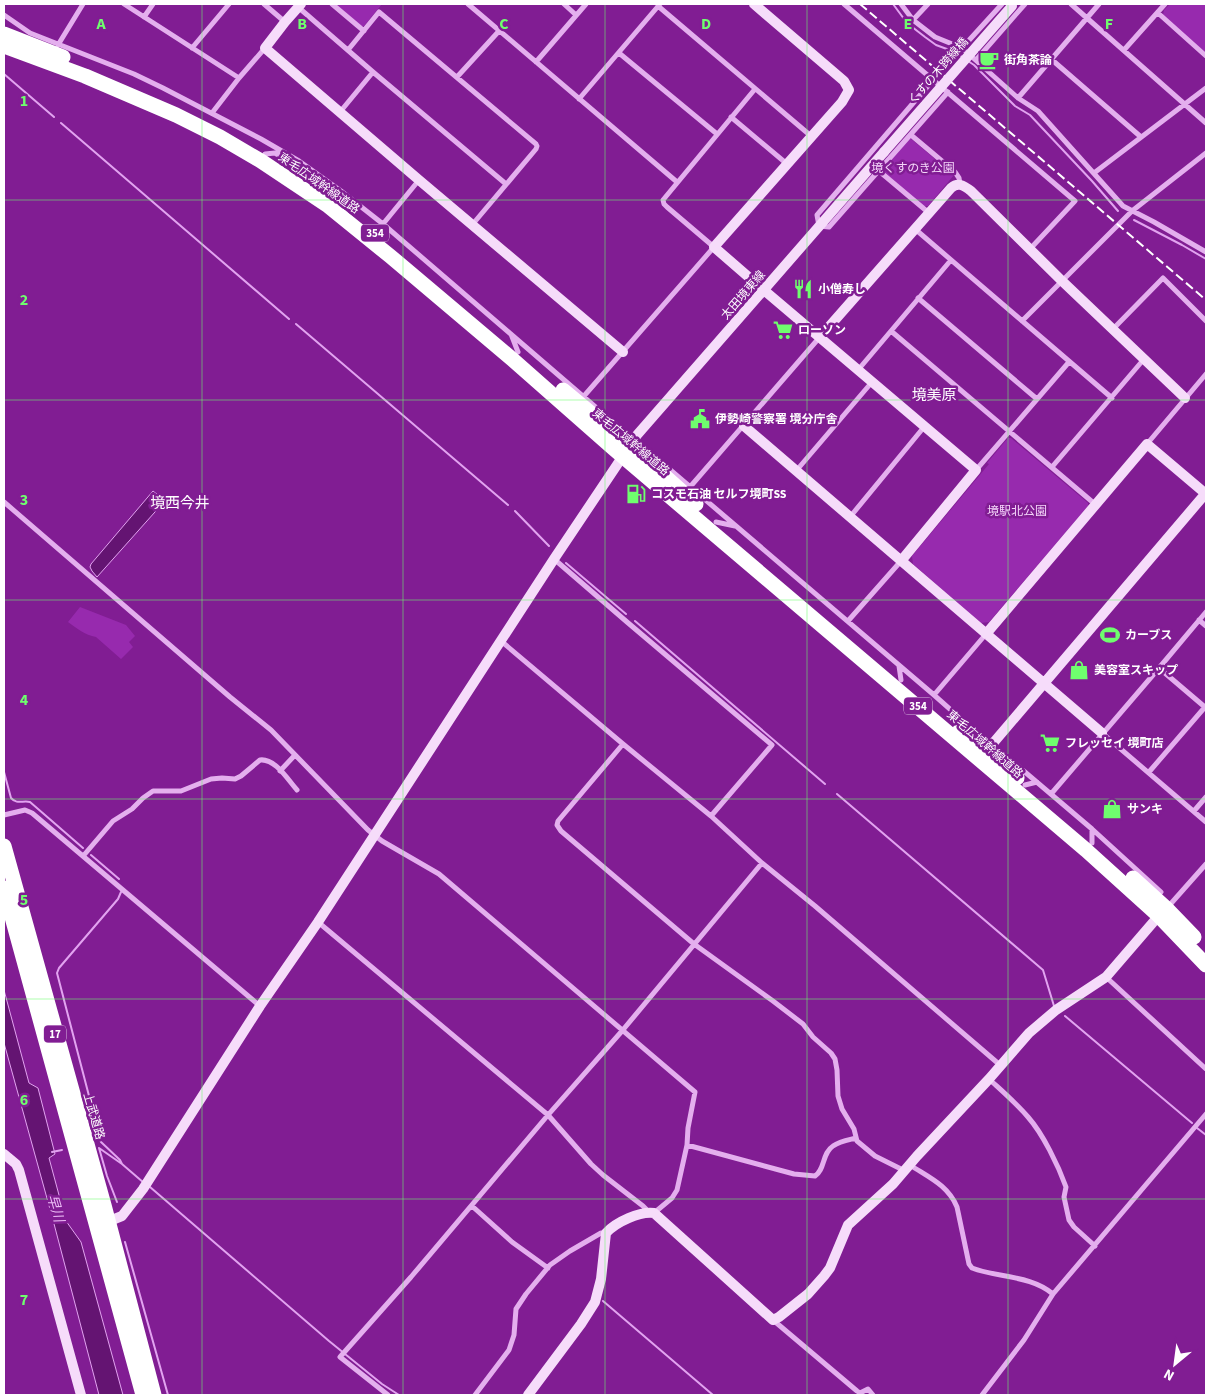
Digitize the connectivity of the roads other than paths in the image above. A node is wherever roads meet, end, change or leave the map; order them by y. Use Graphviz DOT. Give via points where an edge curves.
graph roads {
  1 [pos="83,4"];
  2 [pos="124,4"];
  3 [pos="153,4"];
  4 [pos="229,4"];
  5 [pos="264,4"];
  6 [pos="332,4"];
  7 [pos="468,4"];
  8 [pos="564,4"];
  9 [pos="586,4"];
  10 [pos="754,4"];
  11 [pos="844,4"];
  12 [pos="901,4"];
  13 [pos="928,4"];
  14 [pos="1009,4"];
  15 [pos="1026,4"];
  16 [pos="1071,4"];
  17 [pos="1099,4"];
  18 [pos="1166,4"];
  19 [pos="300,5"];
  20 [pos="659,5"];
  21 [pos="1158,13"];
  22 [pos="4,15"];
  23 [pos="576,15"];
  24 [pos="144,16"];
  25 [pos="1087,17"];
  26 [pos="913,20"];
  27 [pos="285,22"];
  28 [pos="499,30"];
  29 [pos="364,31"];
  30 [pos="4,34"];
  31 [pos="58,45"];
  32 [pos="4,46"];
  33 [pos="192,48"];
  34 [pos="265,48"];
  35 [pos="962,48"];
  36 [pos="348,50"];
  37 [pos="1124,50"];
  38 [pos="619,53"];
  39 [pos="1206,56"];
  40 [pos="1051,59"];
  41 [pos="976,60"];
  42 [pos="536,62"];
  43 [pos="373,72"];
  44 [pos="457,77"];
  45 [pos="239,78"];
  46 [pos="934,80"];
  47 [pos="1206,88"];
  48 [pos="755,89"];
  49 [pos="948,92"];
  50 [pos="1018,98"];
  51 [pos="579,99"];
  52 [pos="1185,104"];
  53 [pos="340,112"];
  54 [pos="212,113"];
  55 [pos="732,117"];
  56 [pos="1206,123"];
  57 [pos="717,134"];
  58 [pos="911,135"];
  59 [pos="811,136"];
  60 [pos="1141,137"];
  61 [pos="884,152"];
  62 [pos="1206,153"];
  63 [pos="265,154"];
  64 [pos="289,156"];
  65 [pos="787,164"];
  66 [pos="880,171"];
  67 [pos="1094,173"];
  68 [pos="419,180"];
  69 [pos="677,182"];
  70 [pos="506,184"];
  71 [pos="960,184"];
  72 [pos="1132,211"];
  73 [pos="929,213"];
  74 [pos="383,224"];
  75 [pos="472,225"];
  76 [pos="819,226"];
  77 [pos="915,229"];
  78 [pos="714,247"];
  79 [pos="1030,249"];
  80 [pos="1206,252"];
  81 [pos="951,260"];
  82 [pos="1061,280"];
  83 [pos="764,290"];
  84 [pos="918,298"];
  85 [pos="1022,321"];
  86 [pos="1206,321"];
  87 [pos="1113,329"];
  88 [pos="891,331"];
  89 [pos="511,334"];
  90 [pos="820,337"];
  91 [pos="518,352"];
  92 [pos="623,352"];
  93 [pos="1144,359"];
  94 [pos="1069,362"];
  95 [pos="858,370"];
  96 [pos="1206,374"];
  97 [pos="872,382"];
  98 [pos="584,396"];
  99 [pos="1112,398"];
  100 [pos="1185,398"];
  101 [pos="1037,399"];
  102 [pos="744,426"];
  103 [pos="924,427"];
  104 [pos="621,429"];
  105 [pos="1010,432"];
  106 [pos="1147,444"];
  107 [pos="647,450"];
  108 [pos="626,451"];
  109 [pos="1052,467"];
  110 [pos="976,470"];
  111 [pos="796,471"];
  112 [pos="690,487"];
  113 [pos="1206,494"];
  114 [pos="4,502"];
  115 [pos="1096,505"];
  116 [pos="850,517"];
  117 [pos="716,522"];
  118 [pos="736,526"];
  119 [pos="554,559"];
  120 [pos="901,561"];
  121 [pos="1206,612"];
  122 [pos="1199,620"];
  123 [pos="848,621"];
  124 [pos="1206,626"];
  125 [pos="986,634"];
  126 [pos="501,641"];
  127 [pos="1159,668"];
  128 [pos="900,673"];
  129 [pos="1045,684"];
  130 [pos="934,695"];
  131 [pos="1206,708"];
  132 [pos="978,734"];
  133 [pos="1102,734"];
  134 [pos="623,744"];
  135 [pos="295,755"];
  136 [pos="983,756"];
  137 [pos="1005,756"];
  138 [pos="280,771"];
  139 [pos="1149,772"];
  140 [pos="1031,784"];
  141 [pos="297,790"];
  142 [pos="1051,794"];
  143 [pos="1206,796"];
  144 [pos="1194,811"];
  145 [pos="4,815"];
  146 [pos="712,816"];
  147 [pos="1206,822"];
  148 [pos="374,834"];
  149 [pos="1092,836"];
  150 [pos="4,846"];
  151 [pos="84,855"];
  152 [pos="762,863"];
  153 [pos="1206,864"];
  154 [pos="4,888"];
  155 [pos="1161,892"];
  156 [pos="1163,912"];
  157 [pos="318,922"];
  158 [pos="694,944"];
  159 [pos="1206,950"];
  160 [pos="1206,965"];
  161 [pos="1106,977"];
  162 [pos="260,1006"];
  163 [pos="622,1031"];
  164 [pos="1000,1065"];
  165 [pos="1206,1069"];
  166 [pos="988,1079"];
  167 [pos="1206,1114"];
  168 [pos="548,1115"];
  169 [pos="856,1138"];
  170 [pos="687,1145"];
  171 [pos="4,1154"];
  172 [pos="907,1168"];
  173 [pos="472,1206"];
  174 [pos="650,1212"];
  175 [pos="102,1224"];
  176 [pos="606,1233"];
  177 [pos="1095,1246"];
  178 [pos="548,1268"];
  179 [pos="1053,1294"];
  180 [pos="773,1320"];
  181 [pos="81,1395"];
  182 [pos="143,1395"];
  183 [pos="154,1395"];
  184 [pos="388,1395"];
  185 [pos="475,1395"];
  186 [pos="528,1395"];
  187 [pos="873,1395"];
  188 [pos="982,1395"];
  1 -- 31 [label="street"];
  2 -- 24 [label="street"];
  3 -- 24 [label="street"];
  4 -- 33 [label="street"];
  5 -- 27 [label="street"];
  6 -- 29 [label="street"];
  7 -- 28 [label="street"];
  8 -- 23 [label="street"];
  9 -- 23 [label="street"];
  10 -- 59 [label="street" via="847,84 849,90 842,102"];
  11 -- 46 [label="street"];
  12 -- 26 [label="street"];
  13 -- 26 [label="street"];
  14 -- 35 [label="street"];
  14 -- 61 [label="street, くすの木跨線橋, bridge"];
  15 -- 41 [label="street"];
  16 -- 25 [label="street"];
  17 -- 25 [label="street"];
  18 -- 21 [label="street"];
  19 -- 27 [label="street"];
  19 -- 36 [label="street"];
  20 -- 38 [label="street"];
  20 -- 48 [label="street"];
  21 -- 37 [label="street"];
  21 -- 39 [label="street"];
  22 -- 31 [label="street" via="30,33"];
  23 -- 42 [label="street"];
  24 -- 33 [label="street"];
  25 -- 37 [label="street"];
  25 -- 40 [label="street"];
  26 -- 35 [label="street" via="935,37"];
  27 -- 34 [label="street"];
  28 -- 42 [label="street"];
  28 -- 44 [label="street"];
  29 -- 36 [label="street"];
  29 -- 44 [label="street" via="379,12"];
  30 -- 63 [label="highway, 東毛広域幹線道路 / 354" via="180,106"];
  31 -- 54 [label="street" via="134,74"];
  32 -- 108 [label="highway, 東毛広域幹線道路 / 354" via="176,115 220,137 294,182 390,256"];
  33 -- 45 [label="street"];
  34 -- 45 [label="street"];
  34 -- 53 [label="street"];
  35 -- 41 [label="street"];
  36 -- 43 [label="street"];
  37 -- 52 [label="street"];
  38 -- 51 [label="street"];
  38 -- 57 [label="street"];
  40 -- 50 [label="street"];
  40 -- 60 [label="street"];
  41 -- 50 [label="street"];
  42 -- 51 [label="street"];
  43 -- 53 [label="street"];
  43 -- 70 [label="street"];
  44 -- 70 [label="street" via="537,146"];
  45 -- 54 [label="street"];
  46 -- 49 [label="street"];
  46 -- 76 [label="street" via="817,215"];
  47 -- 52 [label="street"];
  48 -- 55 [label="street"];
  48 -- 59 [label="street"];
  49 -- 58 [label="street"];
  49 -- 79 [label="street" via="1075,201"];
  50 -- 67 [label="street" via="1038,111"];
  51 -- 69 [label="street"];
  52 -- 56 [label="street"];
  52 -- 60 [label="street"];
  53 -- 68 [label="street"];
  54 -- 64 [label="street"];
  55 -- 57 [label="street"];
  55 -- 65 [label="street"];
  57 -- 69 [label="street"];
  58 -- 66 [label="street"];
  58 -- 71 [label="street" via="955,172"];
  59 -- 65 [label="street"];
  60 -- 67 [label="street"];
  61 -- 76 [label="street, 太田境東線"];
  62 -- 72 [label="street"];
  63 -- 64 [label="street"];
  63 -- 91 [label="highway, 東毛広域幹線道路 / 354" via="332,198"];
  64 -- 74 [label="street"];
  65 -- 78 [label="street"];
  66 -- 73 [label="street"];
  66 -- 76 [label="street" via="829,227"];
  67 -- 72 [label="street" via="1123,206"];
  68 -- 74 [label="street"];
  68 -- 75 [label="street"];
  69 -- 78 [label="street" via="663,200 664,204"];
  70 -- 75 [label="street"];
  71 -- 73 [label="street" via="950,188"];
  71 -- 79 [label="street"];
  72 -- 80 [label="street"];
  72 -- 82 [label="street"];
  73 -- 77 [label="street"];
  74 -- 89 [label="street"];
  75 -- 92 [label="street"];
  76 -- 83 [label="street, 太田境東線"];
  77 -- 81 [label="street"];
  77 -- 90 [label="street"];
  78 -- 83 [label="street"];
  78 -- 92 [label="street"];
  79 -- 82 [label="street"];
  81 -- 84 [label="street"];
  81 -- 85 [label="street"];
  82 -- 85 [label="street"];
  82 -- 87 [label="street"];
  83 -- 90 [label="street"];
  83 -- 108 [label="street, 太田境東線"];
  84 -- 88 [label="street"];
  84 -- 101 [label="street"];
  85 -- 94 [label="street"];
  86 -- 87 [label="street" via="1163,278"];
  87 -- 93 [label="street"];
  88 -- 95 [label="street"];
  88 -- 105 [label="street"];
  89 -- 91 [label="street"];
  89 -- 98 [label="street"];
  90 -- 95 [label="street"];
  90 -- 102 [label="street"];
  91 -- 108 [label="highway, 東毛広域幹線道路 / 354"];
  92 -- 98 [label="street"];
  93 -- 99 [label="street"];
  93 -- 100 [label="street"];
  94 -- 99 [label="street"];
  94 -- 101 [label="street"];
  95 -- 97 [label="street"];
  96 -- 100 [label="street"];
  97 -- 103 [label="street"];
  97 -- 111 [label="street"];
  98 -- 104 [label="street"];
  99 -- 109 [label="street"];
  100 -- 106 [label="street"];
  101 -- 105 [label="street"];
  102 -- 111 [label="street"];
  102 -- 112 [label="street"];
  103 -- 110 [label="street"];
  103 -- 116 [label="street"];
  105 -- 109 [label="street"];
  105 -- 110 [label="street"];
  106 -- 113 [label="street"];
  106 -- 115 [label="street"];
  107 -- 112 [label="street"];
  108 -- 117 [label="highway, 東毛広域幹線道路 / 354"];
  108 -- 119 [label="street, 太田境東線"];
  108 -- 136 [label="highway, 東毛広域幹線道路 / 354" via="897,688"];
  109 -- 115 [label="street"];
  110 -- 120 [label="street"];
  111 -- 116 [label="street"];
  112 -- 118 [label="street"];
  113 -- 129 [label="street"];
  114 -- 135 [label="street" via="271,730"];
  115 -- 125 [label="street"];
  116 -- 120 [label="street"];
  117 -- 118 [label="street"];
  117 -- 128 [label="highway, 東毛広域幹線道路 / 354"];
  118 -- 123 [label="street"];
  119 -- 126 [label="street, 太田境東線"];
  119 -- 146 [label="street" via="772,745"];
  120 -- 123 [label="street"];
  120 -- 125 [label="street"];
  121 -- 122 [label="street"];
  122 -- 124 [label="street"];
  122 -- 127 [label="street"];
  123 -- 128 [label="street"];
  125 -- 129 [label="street"];
  125 -- 130 [label="street"];
  126 -- 134 [label="street"];
  126 -- 148 [label="street, 太田境東線"];
  127 -- 131 [label="street"];
  127 -- 133 [label="street"];
  128 -- 130 [label="street"];
  128 -- 136 [label="highway, 東毛広域幹線道路 / 354"];
  129 -- 133 [label="street"];
  129 -- 136 [label="street"];
  130 -- 132 [label="street"];
  131 -- 139 [label="street"];
  133 -- 139 [label="street"];
  133 -- 142 [label="street"];
  134 -- 146 [label="street"];
  134 -- 158 [label="street" via="557,825"];
  135 -- 138 [label="street"];
  135 -- 148 [label="street"];
  136 -- 140 [label="highway, 東毛広域幹線道路 / 354"];
  136 -- 156 [label="highway, 東毛広域幹線道路 / 354" via="1086,850"];
  137 -- 140 [label="street"];
  138 -- 141 [label="street"];
  138 -- 151 [label="street" via="270,762 260,760 235,779 211,779 181,791 153,791 113,821"];
  139 -- 144 [label="street"];
  140 -- 142 [label="street"];
  140 -- 149 [label="highway, 東毛広域幹線道路 / 354"];
  142 -- 149 [label="street"];
  143 -- 144 [label="street"];
  144 -- 147 [label="street"];
  145 -- 151 [label="street" via="25,810 32,813"];
  146 -- 152 [label="street"];
  148 -- 157 [label="street, 太田境東線"];
  148 -- 163 [label="street" via="439,874"];
  149 -- 155 [label="street"];
  149 -- 156 [label="highway, 東毛広域幹線道路 / 354"];
  150 -- 175 [label="highway, 上武道路 / 17"];
  151 -- 162 [label="street"];
  152 -- 158 [label="street"];
  152 -- 164 [label="street"];
  153 -- 156 [label="street"];
  154 -- 175 [label="highway, 上武道路 / 17"];
  156 -- 159 [label="highway, 東毛広域幹線道路 / 354"];
  156 -- 160 [label="highway, 東毛広域幹線道路 / 354"];
  156 -- 161 [label="street"];
  157 -- 162 [label="street, 太田境東線"];
  157 -- 168 [label="street"];
  158 -- 163 [label="street"];
  158 -- 169 [label="street" via="788,1012 831,1053 836,1063 840,1103"];
  161 -- 164 [label="street" via="1056,1010 1029,1033"];
  161 -- 165 [label="street"];
  162 -- 175 [label="street, 太田境東線" via="145,1185 122,1216"];
  163 -- 168 [label="street"];
  163 -- 170 [label="street" via="695,1092"];
  164 -- 166 [label="street"];
  166 -- 172 [label="street"];
  166 -- 177 [label="street" via="1029,1118 1039,1132 1066,1187 1064,1197 1068,1220"];
  167 -- 177 [label="street"];
  168 -- 173 [label="street"];
  168 -- 174 [label="street" via="591,1164"];
  169 -- 170 [label="street" via="832,1146 820,1173 815,1176 794,1174"];
  169 -- 172 [label="street" via="875,1156 899,1168"];
  170 -- 174 [label="street" via="675,1195"];
  171 -- 181 [label="street" via="19,1170"];
  172 -- 179 [label="street" via="939,1183 954,1199 972,1268 1032,1282"];
  172 -- 180 [label="street" via="884,1194 848,1225 830,1268 820,1282"];
  173 -- 178 [label="street" via="512,1242"];
  173 -- 184 [label="street" via="340,1358"];
  174 -- 176 [label="street" via="636,1215"];
  174 -- 180 [label="street"];
  175 -- 182 [label="highway, 上武道路 / 17"];
  175 -- 183 [label="highway, 上武道路 / 17"];
  176 -- 178 [label="street" via="570,1251"];
  176 -- 186 [label="street" via="595,1302"];
  177 -- 179 [label="street"];
  178 -- 185 [label="street" via="517,1306 509,1350"];
  179 -- 188 [label="street" via="1024,1340"];
  180 -- 187 [label="street" via="857,1392 868,1389"];
}
